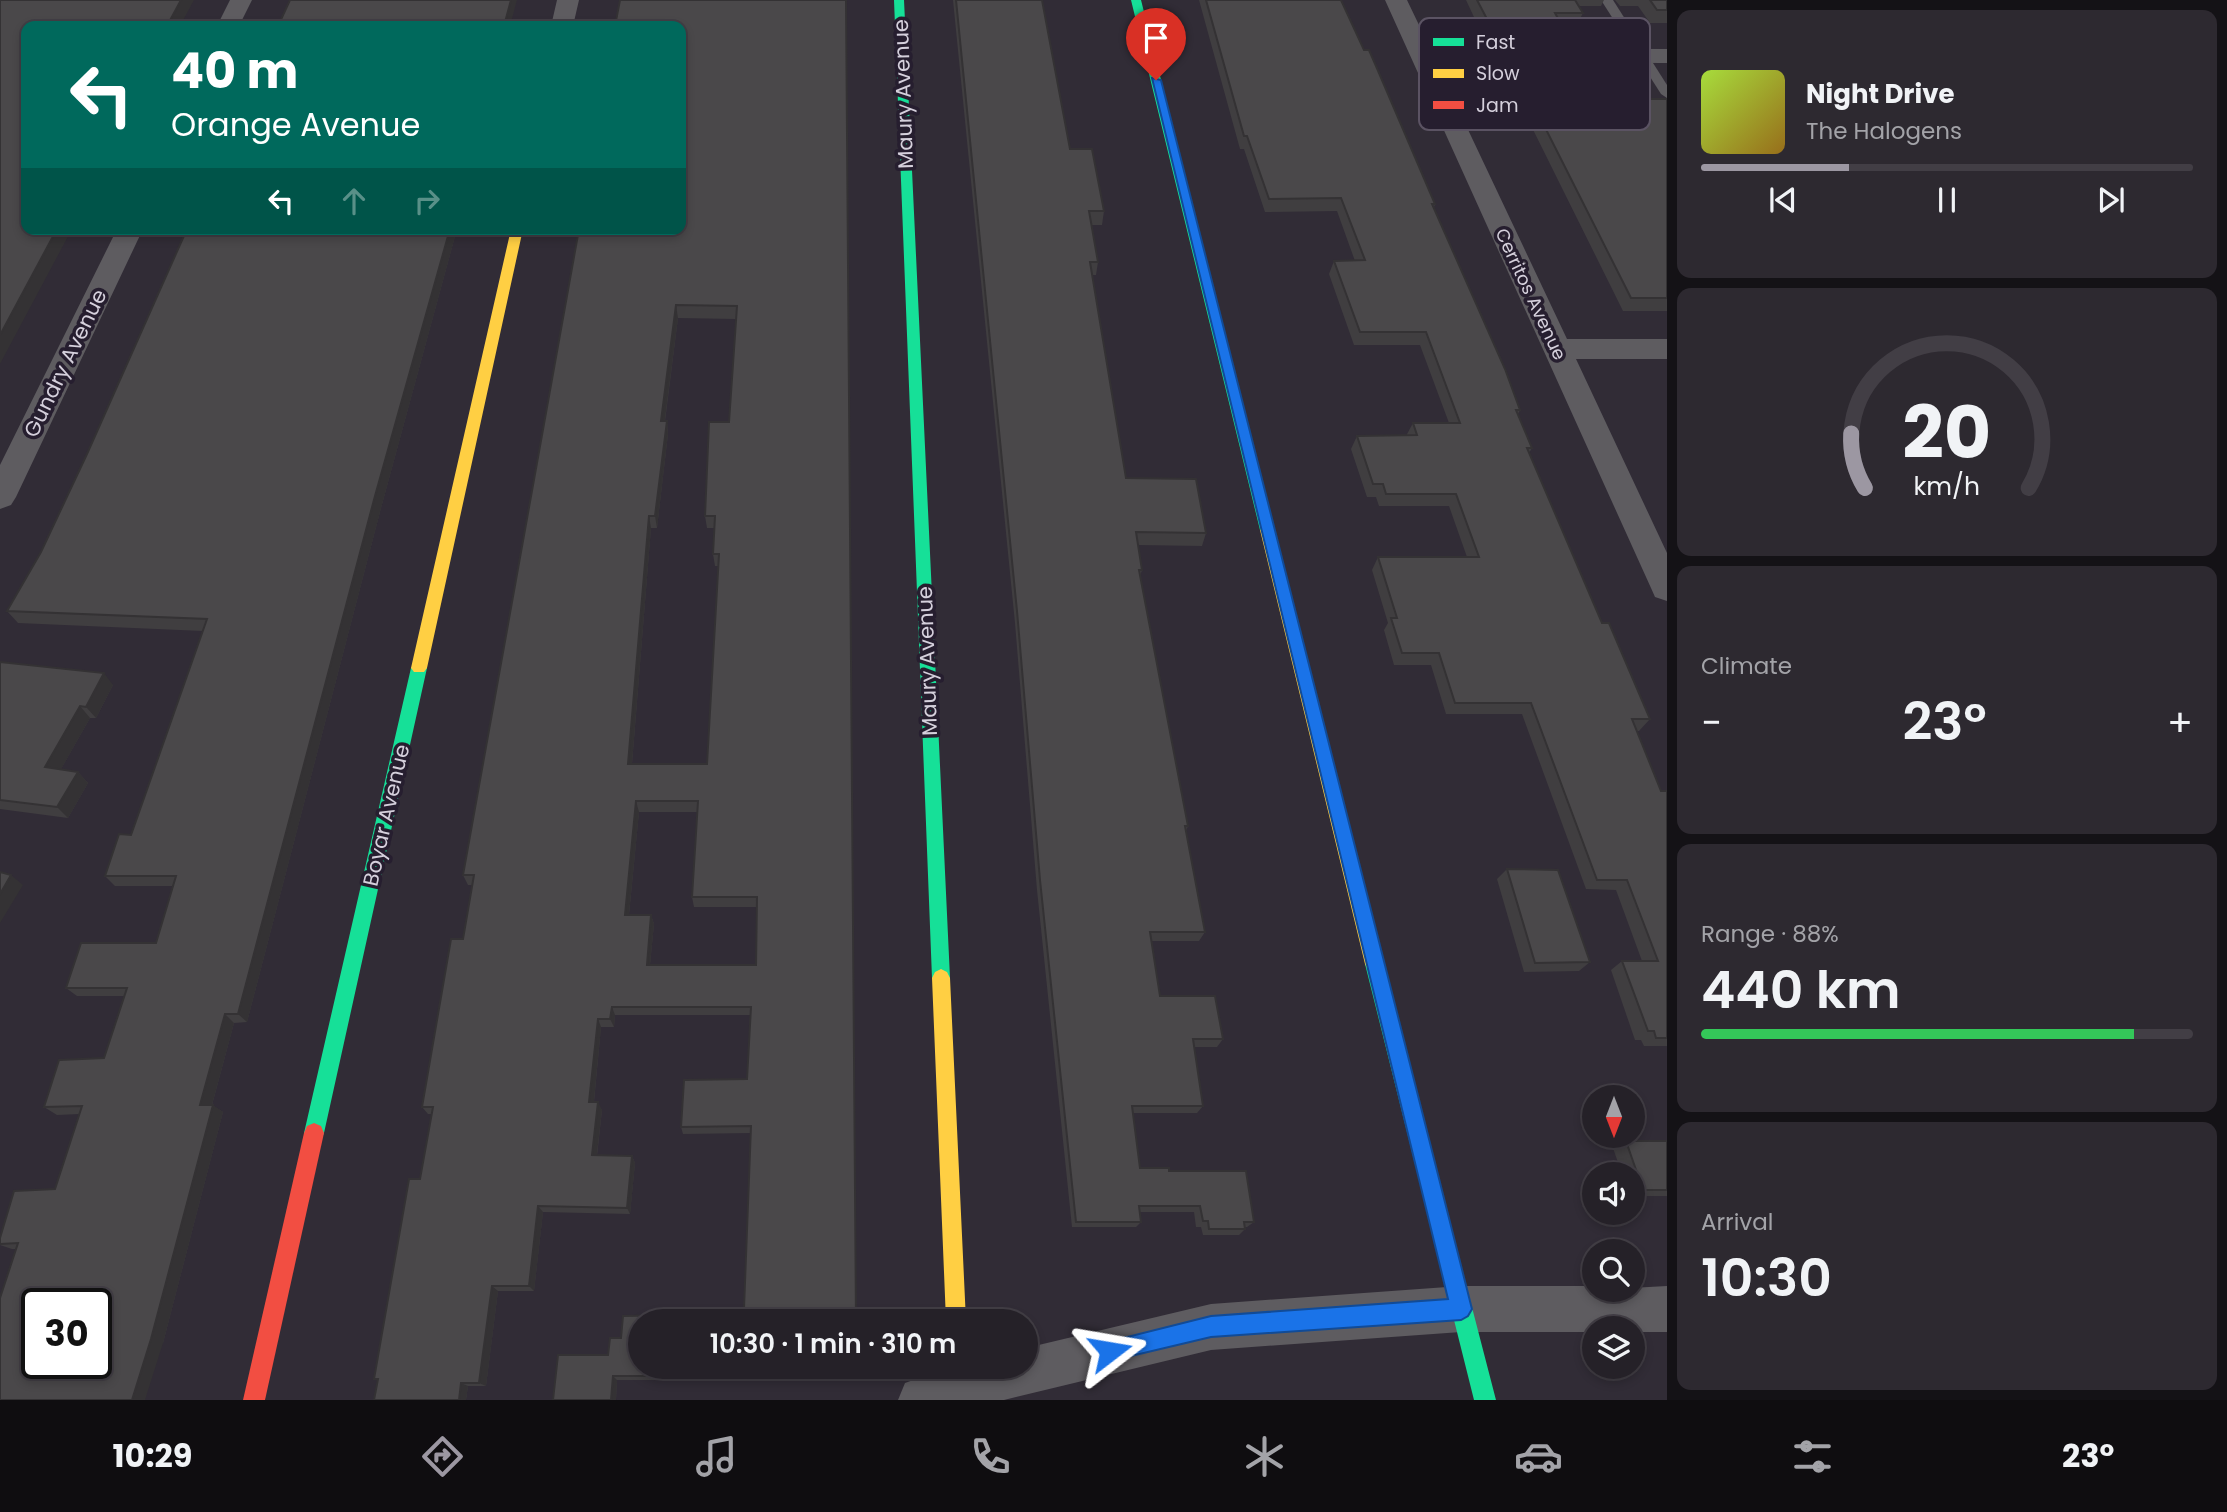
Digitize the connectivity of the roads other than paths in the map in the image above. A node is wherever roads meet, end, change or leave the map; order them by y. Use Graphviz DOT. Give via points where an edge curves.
graph roads {
  1 [pos="241,0"];
  2 [pos="568,0"];
  3 [pos="899,0"];
  4 [pos="1136,0"];
  5 [pos="1396,0"];
  6 [pos="1607,0"];
  7 [pos="1618,18"];
  8 [pos="230,21"];
  9 [pos="563,21"];
  10 [pos="1419,51"];
  11 [pos="1650,68"];
  12 [pos="1667,94"];
  13 [pos="1455,130"];
  14 [pos="127,235"];
  15 [pos="516,235"];
  16 [pos="1556,349"];
  17 [pos="1667,349"];
  18 [pos="0,497"];
  19 [pos="1667,589"];
  20 [pos="955,1309"];
  21 [pos="1461,1309"];
  22 [pos="1667,1309"];
  23 [pos="946,1385"];
  24 [pos="254,1400"];
  25 [pos="1485,1400"];
  1 -- 8 [label="street"];
  2 -- 9 [label="street"];
  3 -- 20 [label="street, Maury Avenue"];
  4 -- 21 [label="street"];
  5 -- 10 [label="street, Cerritos Avenue"];
  6 -- 7 [label="lane"];
  11 -- 12 [label="lane"];
  13 -- 16 [label="street, Cerritos Avenue"];
  14 -- 18 [label="street, Gundry Avenue"];
  15 -- 24 [label="street, Boyar Avenue"];
  16 -- 17 [label="street"];
  16 -- 19 [label="street, Cerritos Avenue"];
  21 -- 22 [label="street"];
  21 -- 23 [label="street" via="1211,1327"];
  21 -- 25 [label="street"];
}
